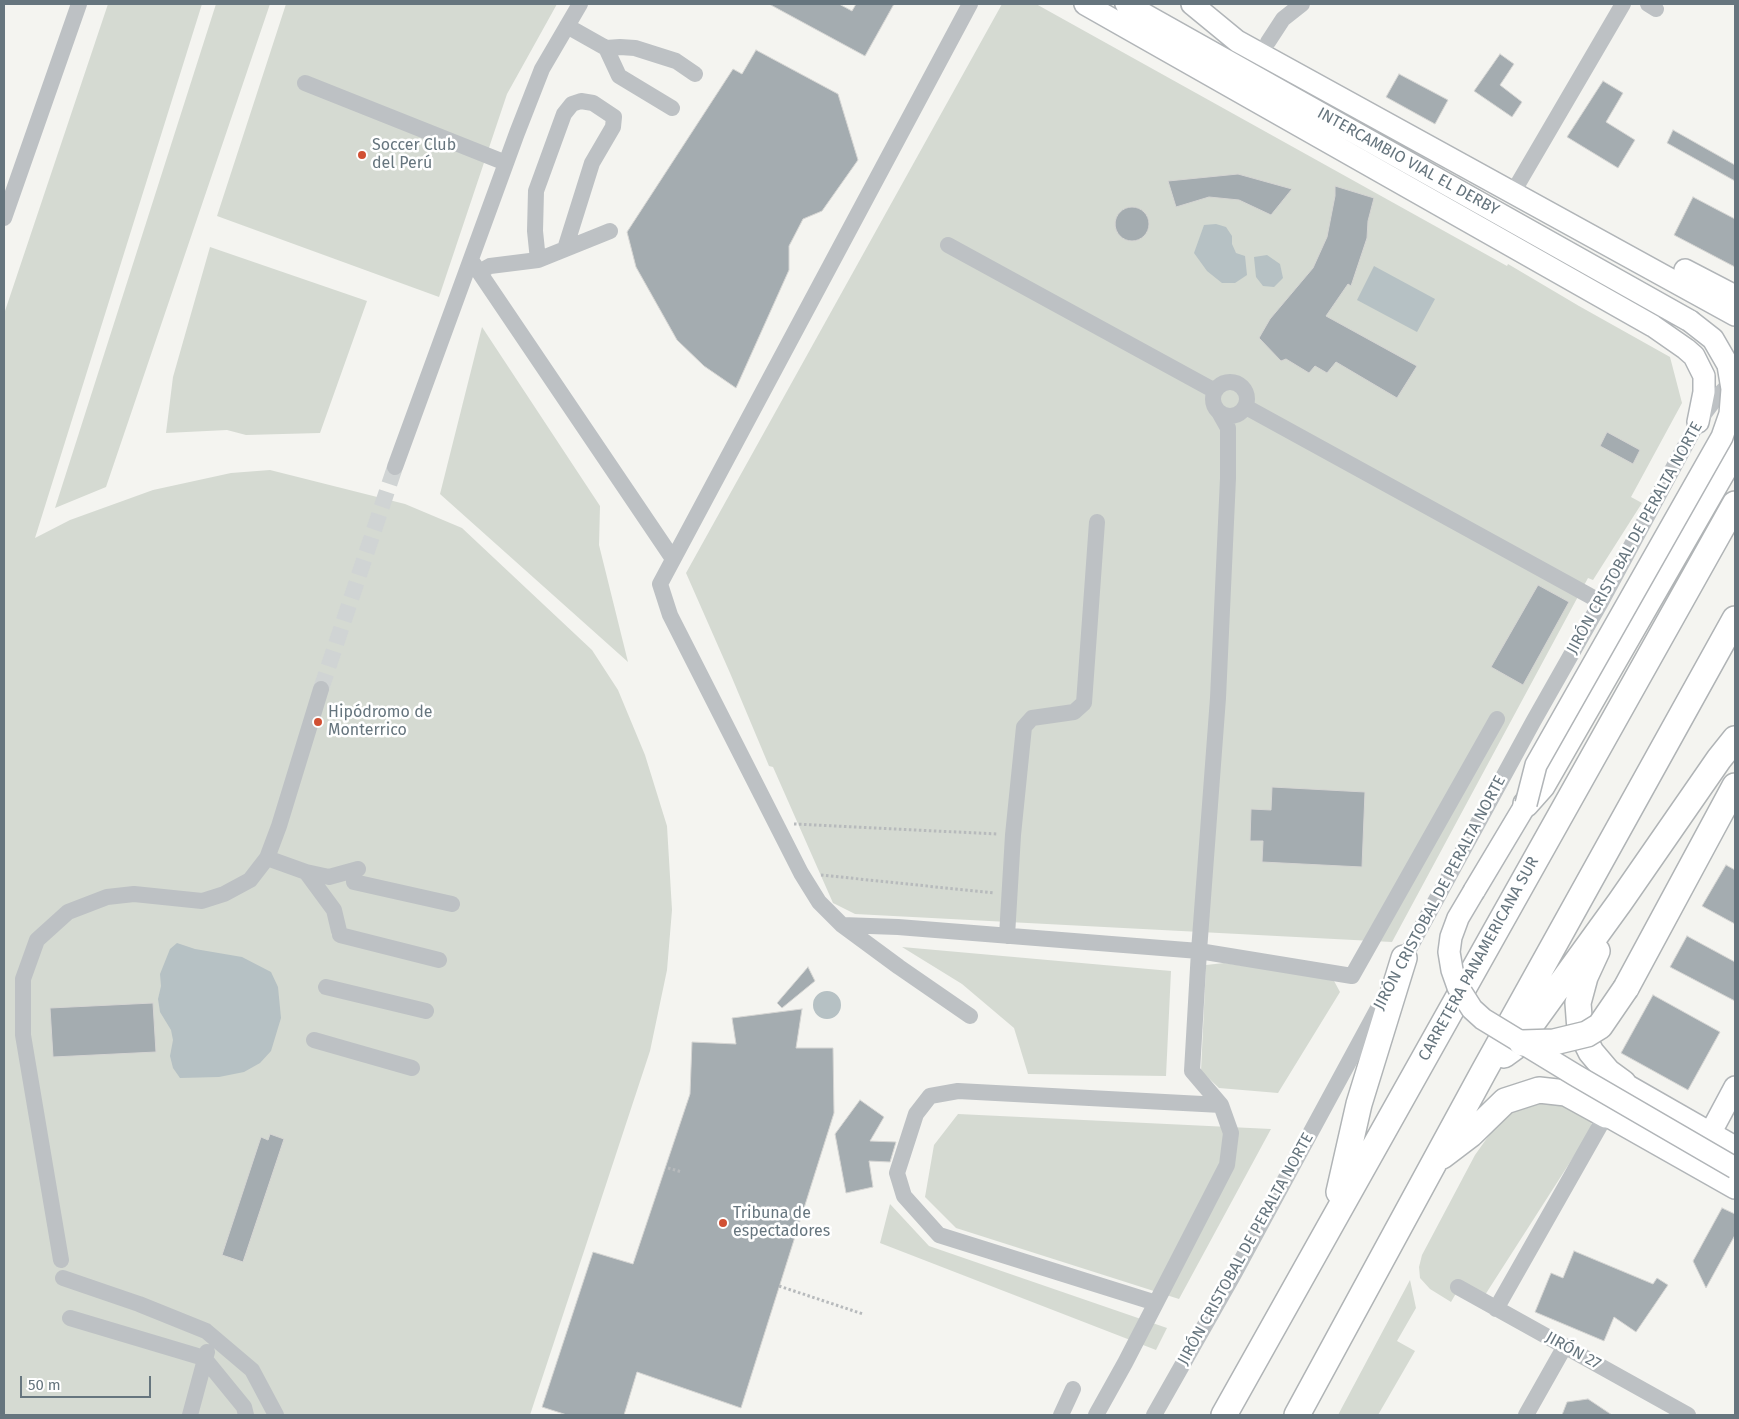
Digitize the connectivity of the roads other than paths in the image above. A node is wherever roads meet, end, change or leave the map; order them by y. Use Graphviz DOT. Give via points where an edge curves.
graph roads {
  1 [pos="79,4"];
  2 [pos="580,4"];
  3 [pos="970,4"];
  4 [pos="1085,4"];
  5 [pos="1126,4"];
  6 [pos="1192,4"];
  7 [pos="1202,4"];
  8 [pos="1302,4"];
  9 [pos="1623,4"];
  10 [pos="1284,11"];
  11 [pos="567,26"];
  12 [pos="1268,42"];
  13 [pos="606,48"];
  14 [pos="695,74"];
  15 [pos="305,83"];
  16 [pos="672,108"];
  17 [pos="506,163"];
  18 [pos="1519,182"];
  19 [pos="4,218"];
  20 [pos="610,231"];
  21 [pos="948,245"];
  22 [pos="565,249"];
  23 [pos="538,260"];
  24 [pos="475,266"];
  25 [pos="1735,296"];
  26 [pos="1735,315"];
  27 [pos="1735,377"];
  28 [pos="1215,392"];
  29 [pos="1246,407"];
  30 [pos="1219,412"];
  31 [pos="1698,422"];
  32 [pos="1735,450"];
  33 [pos="396,467"];
  34 [pos="1735,504"];
  35 [pos="1097,522"];
  36 [pos="673,559"];
  37 [pos="1601,602"];
  38 [pos="1735,619"];
  39 [pos="321,689"];
  40 [pos="1497,719"];
  41 [pos="1735,732"];
  42 [pos="1735,739"];
  43 [pos="1719,759"];
  44 [pos="1735,786"];
  45 [pos="1526,804"];
  46 [pos="267,858"];
  47 [pos="306,872"];
  48 [pos="1620,902"];
  49 [pos="452,904"];
  50 [pos="842,924"];
  51 [pos="1007,936"];
  52 [pos="1199,951"];
  53 [pos="1404,958"];
  54 [pos="439,960"];
  55 [pos="326,987"];
  56 [pos="426,1011"];
  57 [pos="970,1016"];
  58 [pos="314,1040"];
  59 [pos="1522,1043"];
  60 [pos="412,1068"];
  61 [pos="1484,1071"];
  62 [pos="1623,1083"];
  63 [pos="1735,1087"];
  64 [pos="1221,1105"];
  65 [pos="1606,1115"];
  66 [pos="1710,1134"];
  67 [pos="1735,1146"];
  68 [pos="1436,1161"];
  69 [pos="1693,1165"];
  70 [pos="1735,1168"];
  71 [pos="1716,1178"];
  72 [pos="1735,1188"];
  73 [pos="1335,1214"];
  74 [pos="60,1260"];
  75 [pos="64,1278"];
  76 [pos="1458,1287"];
  77 [pos="1156,1303"];
  78 [pos="1496,1309"];
  79 [pos="70,1318"];
  80 [pos="213,1337"];
  81 [pos="1565,1346"];
  82 [pos="204,1358"];
  83 [pos="1073,1389"];
  84 [pos="190,1415"];
  85 [pos="246,1415"];
  86 [pos="276,1415"];
  87 [pos="1060,1415"];
  88 [pos="1096,1415"];
  89 [pos="1154,1415"];
  90 [pos="1224,1415"];
  91 [pos="1297,1415"];
  92 [pos="1526,1415"];
  93 [pos="1688,1415"];
  1 -- 19 [label="street"];
  2 -- 11 [label="street"];
  3 -- 36 [label="street"];
  4 -- 31 [label="main road" via="1653,326 1694,356 1704,376 1703,404"];
  5 -- 45 [label="main road, INTERCAMBIO VIAL EL DERBY, bridge" via="1690,321 1713,339 1728,365 1732,390 1730,414 1722,437 1536,765"];
  6 -- 26 [label="main road" via="1237,41"];
  7 -- 12 [label="main road"];
  8 -- 10 [label="street"];
  9 -- 18 [label="street"];
  10 -- 12 [label="street"];
  11 -- 13 [label="street"];
  11 -- 17 [label="street" via="542,69"];
  12 -- 18 [label="main road"];
  13 -- 14 [label="street" via="635,48 676,61"];
  13 -- 16 [label="street" via="619,76"];
  15 -- 17 [label="street"];
  17 -- 24 [label="street"];
  18 -- 25 [label="main road"];
  20 -- 22 [label="street"];
  21 -- 28 [label="street"];
  22 -- 23 [label="street"];
  22 -- 23 [label="street" via="592,163 613,127 614,117 593,102 572,104 564,114 536,192"];
  23 -- 24 [label="street"];
  24 -- 33 [label="street"];
  24 -- 36 [label="street"];
  27 -- 31 [label="street, JIRÓN CRISTOBAL DE PERALTA NORTE"];
  28 -- 29 [label="street" via="1222,384 1237,383 1246,390"];
  28 -- 30 [label="street" via="1214,402"];
  29 -- 30 [label="street" via="1234,416"];
  29 -- 37 [label="street"];
  30 -- 52 [label="street" via="1228,428 1228,478 1218,698"];
  31 -- 37 [label="street, JIRÓN CRISTOBAL DE PERALTA NORTE"];
  32 -- 45 [label="highway" via="1542,786"];
  34 -- 73 [label="highway, CARRETERA PANAMERICANA SUR"];
  35 -- 51 [label="street" via="1084,703 1074,712 1032,718 1024,727"];
  36 -- 50 [label="street" via="660,584 670,615 801,873 819,902"];
  37 -- 53 [label="street, JIRÓN CRISTOBAL DE PERALTA NORTE"];
  38 -- 61 [label="highway"];
  39 -- 46 [label="street"];
  40 -- 52 [label="street" via="1352,976"];
  41 -- 43 [label="main road"];
  42 -- 43 [label="highway"];
  43 -- 48 [label="highway"];
  44 -- 59 [label="highway, bridge" via="1626,988 1600,1026 1570,1039"];
  45 -- 59 [label="main road, INTERCAMBIO VIAL EL DERBY, bridge" via="1458,918 1449,952 1458,987 1472,1009"];
  46 -- 47 [label="street"];
  46 -- 74 [label="street" via="250,880 224,894 202,901 134,894 107,897 68,912 37,940 23,979 23,1035"];
  47 -- 49 [label="street" via="329,877 356,876"];
  47 -- 54 [label="street" via="334,910 339,933"];
  48 -- 61 [label="highway" via="1515,1047"];
  48 -- 62 [label="highway" via="1585,976 1578,1003 1580,1030 1590,1052"];
  50 -- 51 [label="street"];
  50 -- 57 [label="street"];
  51 -- 52 [label="street"];
  52 -- 64 [label="street" via="1192,1071"];
  53 -- 73 [label="highway" via="1359,1104"];
  53 -- 89 [label="street, JIRÓN CRISTOBAL DE PERALTA NORTE"];
  55 -- 56 [label="street"];
  58 -- 60 [label="street"];
  59 -- 70 [label="main road, INTERCAMBIO VIAL EL DERBY, bridge"];
  61 -- 68 [label="highway"];
  62 -- 66 [label="main road"];
  63 -- 66 [label="main road"];
  64 -- 77 [label="street" via="1231,1133 1226,1165"];
  64 -- 77 [label="street" via="958,1092 930,1096 916,1114 897,1173 904,1196 939,1235"];
  65 -- 68 [label="highway" via="1566,1093 1539,1090 1505,1101 1471,1134"];
  65 -- 69 [label="main road"];
  65 -- 78 [label="street"];
  66 -- 67 [label="main road"];
  66 -- 69 [label="main road"];
  67 -- 71 [label="main road"];
  68 -- 91 [label="highway"];
  69 -- 71 [label="main road"];
  71 -- 72 [label="main road"];
  73 -- 90 [label="highway, CARRETERA PANAMERICANA SUR"];
  75 -- 80 [label="street" via="140,1304 206,1331"];
  76 -- 78 [label="street, JIRÓN 27"];
  77 -- 88 [label="street"];
  78 -- 81 [label="street, JIRÓN 27"];
  79 -- 82 [label="street"];
  80 -- 82 [label="street"];
  80 -- 86 [label="street" via="252,1370"];
  81 -- 92 [label="street"];
  81 -- 93 [label="street, JIRÓN 27"];
  82 -- 84 [label="street"];
  82 -- 85 [label="street" via="244,1407"];
  83 -- 87 [label="street"];
}
